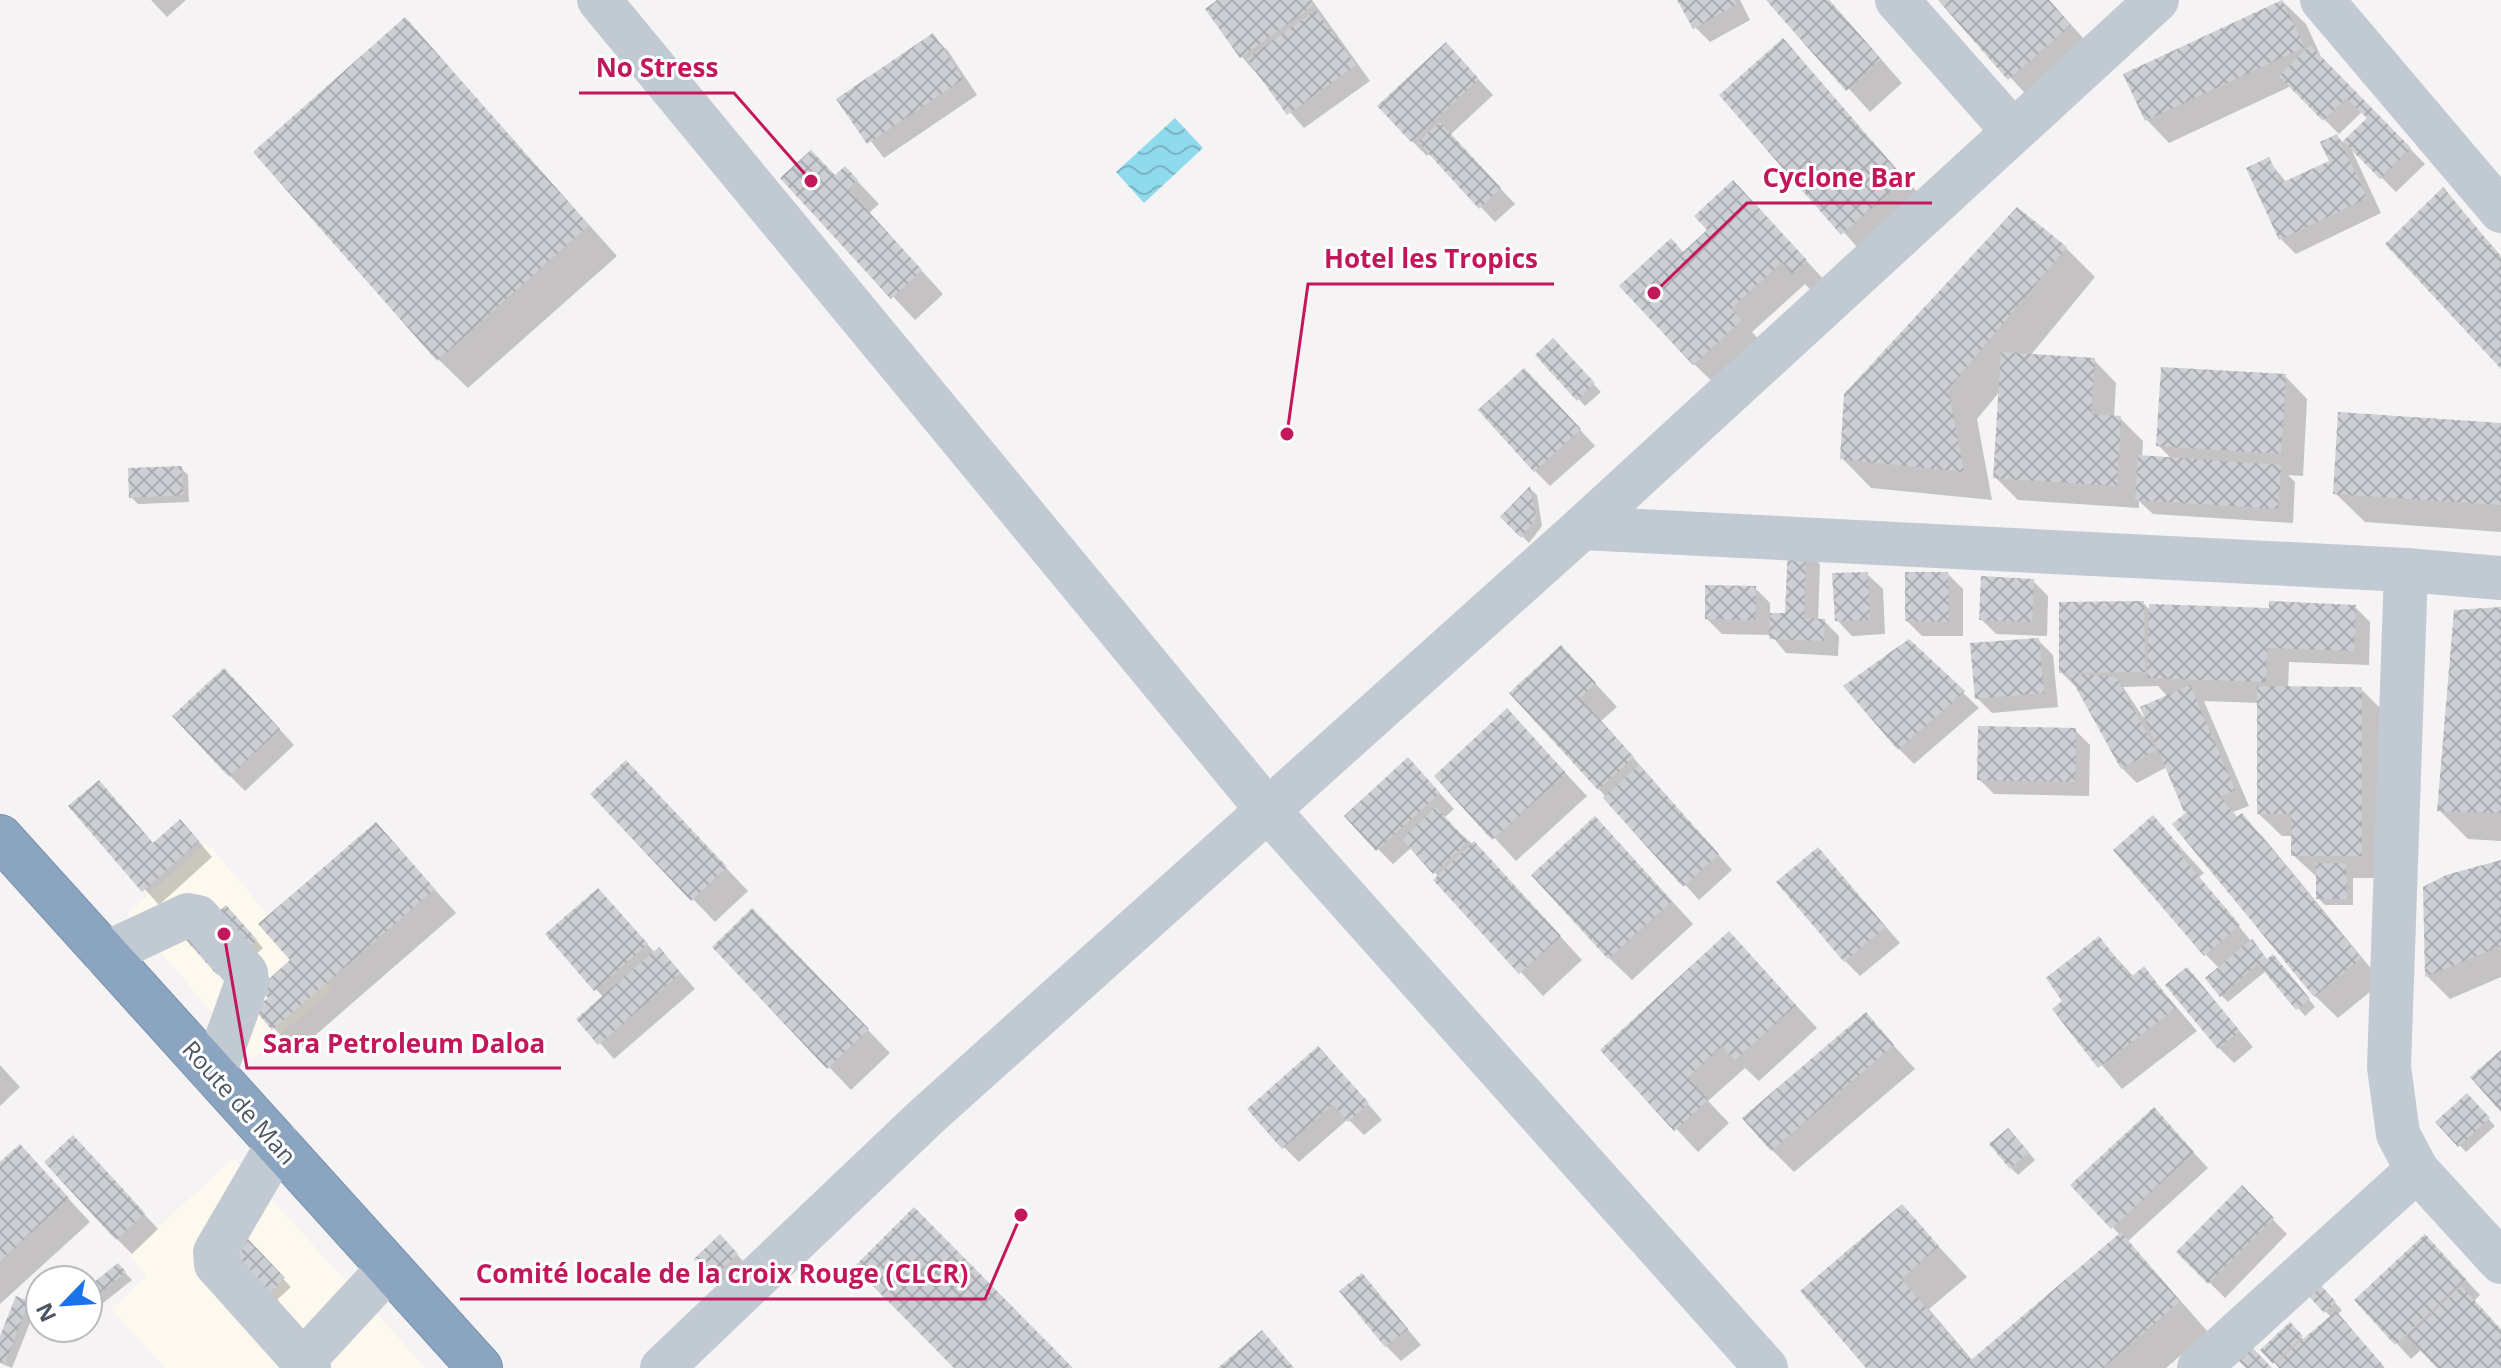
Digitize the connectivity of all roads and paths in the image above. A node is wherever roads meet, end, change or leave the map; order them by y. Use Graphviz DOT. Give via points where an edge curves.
graph roads {
  1 [pos="599,0"];
  2 [pos="1897,0"];
  3 [pos="2157,0"];
  4 [pos="2322,0"];
  5 [pos="2013,131"];
  6 [pos="2501,211"];
  7 [pos="1582,528"];
  8 [pos="2406,570"];
  9 [pos="2501,578"];
  10 [pos="1266,808"];
  11 [pos="0,837"];
  12 [pos="105,954"];
  13 [pos="214,1074"];
  14 [pos="278,1144"];
  15 [pos="2417,1170"];
  16 [pos="2501,1262"];
  17 [pos="389,1268"];
  18 [pos="306,1364"];
  19 [pos="2205,1366"];
  20 [pos="480,1368"];
  21 [pos="662,1368"];
  22 [pos="1766,1368"];
  1 -- 10 [label="street"];
  2 -- 5 [label="street"];
  3 -- 5 [label="street"];
  4 -- 6 [label="street"];
  5 -- 7 [label="street"];
  7 -- 8 [label="street"];
  7 -- 10 [label="street"];
  8 -- 9 [label="street"];
  8 -- 15 [label="street" via="2389,1067 2398,1134"];
  10 -- 21 [label="street" via="927,1116"];
  10 -- 22 [label="street"];
  11 -- 12 [label="highway, Route de Man"];
  12 -- 13 [label="highway, Route de Man"];
  12 -- 13 [label="street" via="188,915 198,917 246,973 247,982"];
  13 -- 14 [label="highway, Route de Man"];
  14 -- 17 [label="highway, Route de Man"];
  14 -- 18 [label="street" via="215,1252 216,1264"];
  15 -- 16 [label="street"];
  15 -- 19 [label="street"];
  17 -- 18 [label="street"];
  17 -- 20 [label="highway, Route de Man"];
}
